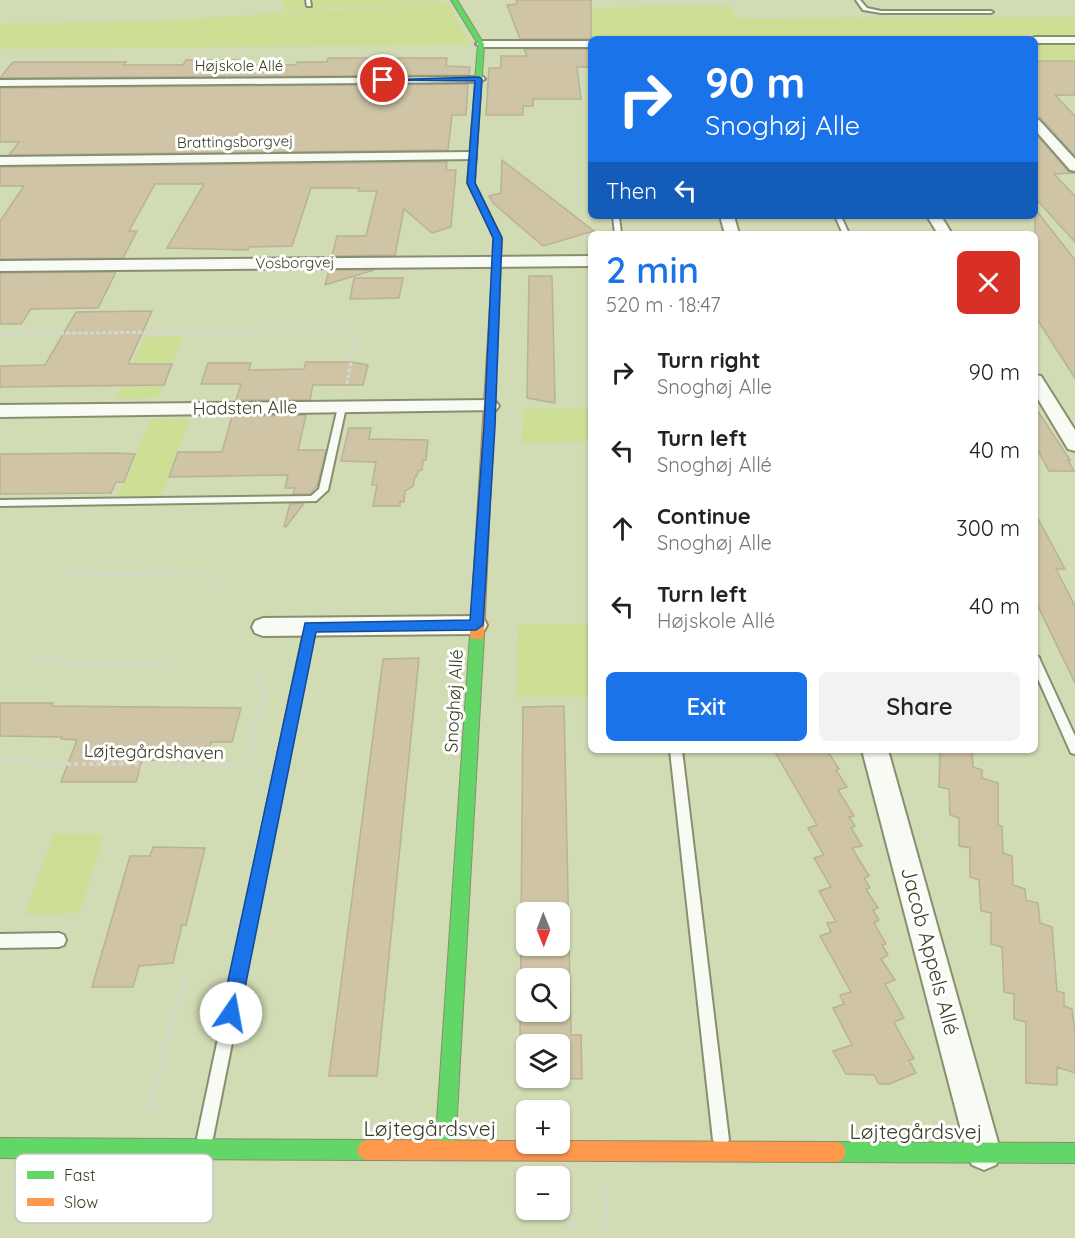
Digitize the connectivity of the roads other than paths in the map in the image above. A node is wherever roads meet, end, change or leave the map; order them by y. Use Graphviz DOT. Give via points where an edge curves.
graph roads {
  1 [pos="454,0"];
  2 [pos="858,0"];
  3 [pos="991,12"];
  4 [pos="1038,40"];
  5 [pos="1075,40"];
  6 [pos="480,44"];
  7 [pos="588,44"];
  8 [pos="479,79"];
  9 [pos="0,83"];
  10 [pos="1038,126"];
  11 [pos="471,156"];
  12 [pos="0,160"];
  13 [pos="1075,167"];
  14 [pos="496,260"];
  15 [pos="588,261"];
  16 [pos="0,266"];
  17 [pos="1038,385"];
  18 [pos="490,406"];
  19 [pos="342,407"];
  20 [pos="0,411"];
  21 [pos="1075,445"];
  22 [pos="0,503"];
  23 [pos="476,625"];
  24 [pos="262,627"];
  25 [pos="310,627"];
  26 [pos="1038,667"];
  27 [pos="1075,749"];
  28 [pos="676,753"];
  29 [pos="876,753"];
  30 [pos="60,940"];
  31 [pos="0,941"];
  32 [pos="0,1148"];
  33 [pos="203,1149"];
  34 [pos="445,1150"];
  35 [pos="723,1152"];
  36 [pos="984,1153"];
  37 [pos="1075,1153"];
  1 -- 6 [label="street"];
  2 -- 3 [label="lane" via="865,9 881,12"];
  4 -- 5 [label="street"];
  6 -- 7 [label="street"];
  6 -- 8 [label="street, Snoghøj Allé"];
  8 -- 9 [label="street, Højskole Allé"];
  8 -- 11 [label="street, Snoghøj Allé"];
  10 -- 13 [label="street"];
  11 -- 12 [label="street, Brattingsborgvej"];
  11 -- 14 [label="street, Snoghøj Allé" via="471,183 498,238"];
  14 -- 15 [label="street, Vosborgvej"];
  14 -- 16 [label="street, Vosborgvej"];
  14 -- 18 [label="street, Snoghøj Allé"];
  17 -- 21 [label="street"];
  18 -- 19 [label="street, Hadsten Alle"];
  18 -- 23 [label="street, Snoghøj Allé"];
  19 -- 20 [label="street, Hadsten Alle"];
  19 -- 22 [label="lane" via="323,490 313,499"];
  23 -- 25 [label="street"];
  23 -- 34 [label="street, Snoghøj Allé"];
  24 -- 25 [label="street"];
  25 -- 33 [label="lane"];
  26 -- 27 [label="lane"];
  28 -- 35 [label="lane"];
  29 -- 36 [label="street, Jacob Appels Allé"];
  30 -- 31 [label="lane"];
  32 -- 33 [label="street, Løjtegårdsvej"];
  33 -- 34 [label="street, Løjtegårdsvej"];
  34 -- 35 [label="street, Løjtegårdsvej"];
  35 -- 36 [label="street, Løjtegårdsvej"];
  36 -- 37 [label="street, Løjtegårdsvej"];
}
